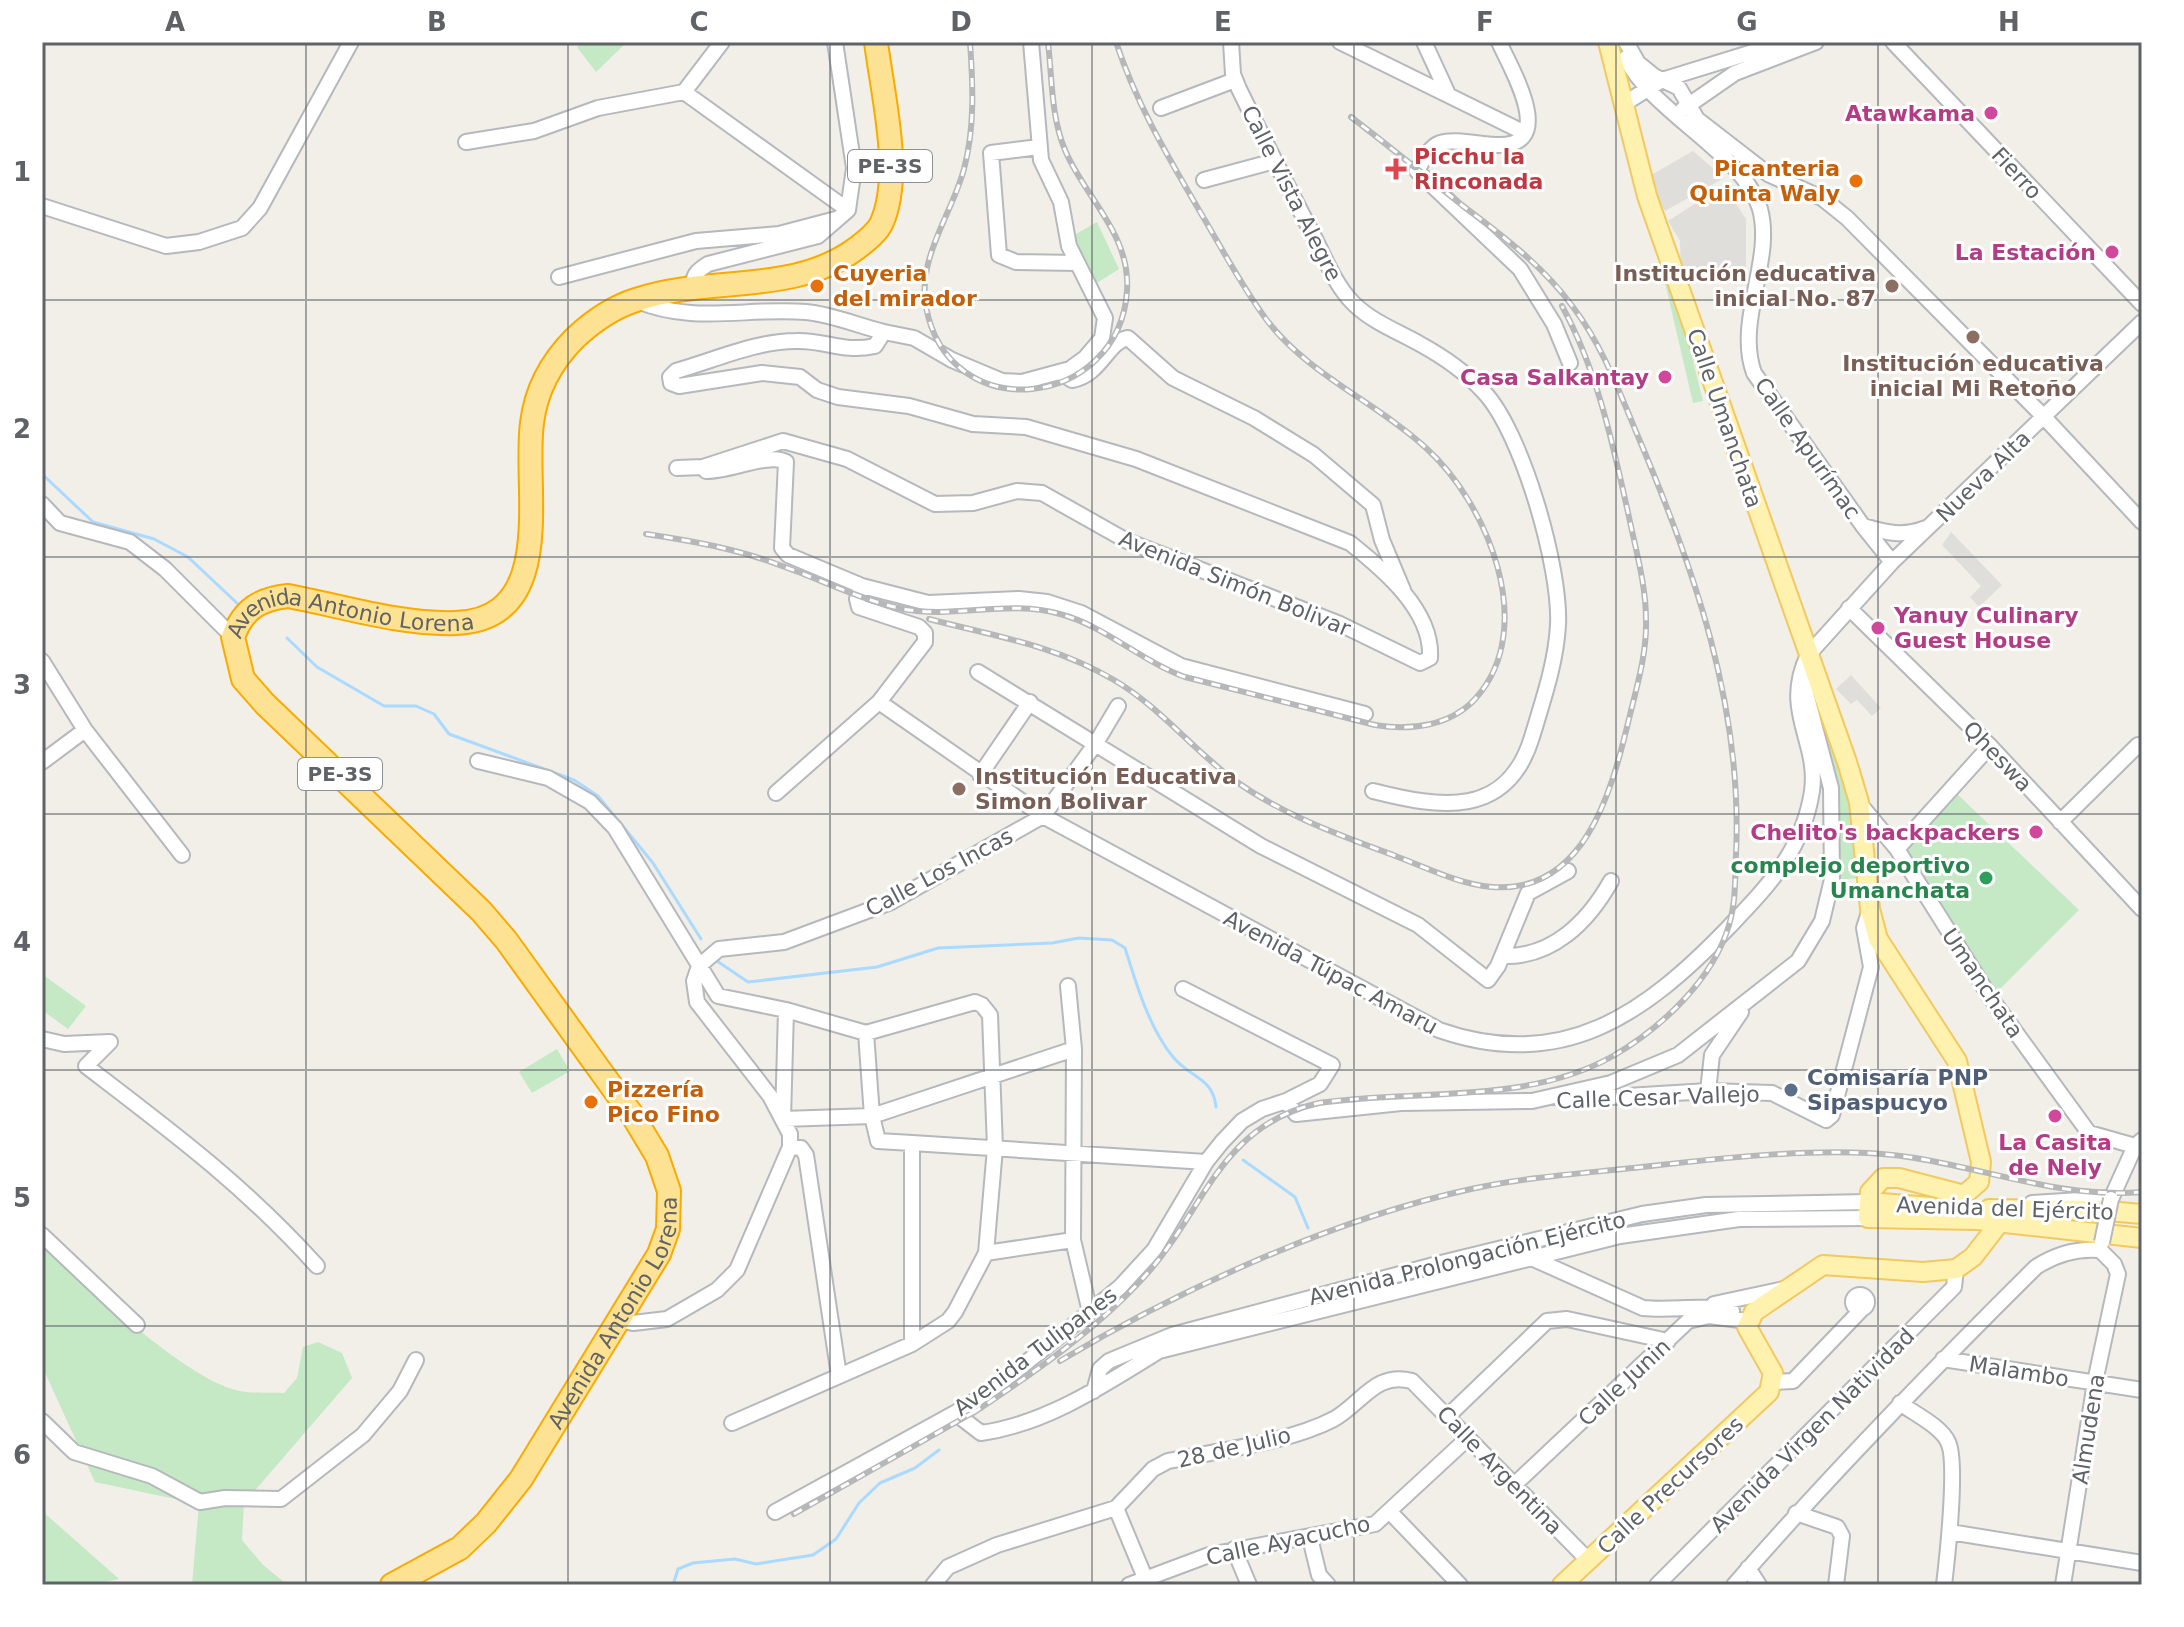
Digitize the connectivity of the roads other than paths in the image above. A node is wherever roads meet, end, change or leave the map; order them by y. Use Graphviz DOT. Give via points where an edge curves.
graph roads {
  1 [pos="351,42"];
  2 [pos="722,42"];
  3 [pos="835,42"];
  4 [pos="876,42"];
  5 [pos="1031,42"];
  6 [pos="1231,42"];
  7 [pos="1340,42"];
  8 [pos="1424,42"];
  9 [pos="1499,42"];
  10 [pos="1608,42"];
  11 [pos="1624,42"];
  12 [pos="1785,42"];
  13 [pos="1816,42"];
  14 [pos="1893,42"];
  15 [pos="1235,80"];
  16 [pos="1662,80"];
  17 [pos="1648,87"];
  18 [pos="684,92"];
  19 [pos="1447,92"];
  20 [pos="1622,105"];
  21 [pos="1161,108"];
  22 [pos="1682,110"];
  23 [pos="1525,133"];
  24 [pos="466,142"];
  25 [pos="1039,147"];
  26 [pos="1275,161"];
  27 [pos="1768,174"];
  28 [pos="1204,180"];
  29 [pos="1754,194"];
  30 [pos="42,206"];
  31 [pos="842,215"];
  32 [pos="1077,263"];
  33 [pos="559,277"];
  34 [pos="693,289"];
  35 [pos="634,300"];
  36 [pos="2142,304"];
  37 [pos="2142,322"];
  38 [pos="884,332"];
  39 [pos="1570,363"];
  40 [pos="1061,373"];
  41 [pos="2044,417"];
  42 [pos="703,467"];
  43 [pos="677,468"];
  44 [pos="42,504"];
  45 [pos="2142,522"];
  46 [pos="1863,526"];
  47 [pos="1933,526"];
  48 [pos="1382,540"];
  49 [pos="1371,560"];
  50 [pos="1892,562"];
  51 [pos="862,586"];
  52 [pos="1408,602"];
  53 [pos="1849,608"];
  54 [pos="233,637"];
  55 [pos="42,661"];
  56 [pos="1804,662"];
  57 [pos="978,672"];
  58 [pos="1030,702"];
  59 [pos="884,705"];
  60 [pos="1118,706"];
  61 [pos="1365,714"];
  62 [pos="85,730"];
  63 [pos="1096,743"];
  64 [pos="2138,745"];
  65 [pos="1990,746"];
  66 [pos="478,761"];
  67 [pos="42,762"];
  68 [pos="980,775"];
  69 [pos="1373,791"];
  70 [pos="776,793"];
  71 [pos="1859,802"];
  72 [pos="1043,816"];
  73 [pos="2060,822"];
  74 [pos="1897,849"];
  75 [pos="182,855"];
  76 [pos="1568,871"];
  77 [pos="1611,881"];
  78 [pos="1870,909"];
  79 [pos="2142,909"];
  80 [pos="1502,956"];
  81 [pos="699,966"];
  82 [pos="1068,986"];
  83 [pos="1183,989"];
  84 [pos="1749,1000"];
  85 [pos="786,1010"];
  86 [pos="866,1033"];
  87 [pos="42,1039"];
  88 [pos="1074,1049"];
  89 [pos="993,1078"];
  90 [pos="1708,1091"];
  91 [pos="1286,1101"];
  92 [pos="1532,1101"];
  93 [pos="872,1116"];
  94 [pos="783,1119"];
  95 [pos="912,1143"];
  96 [pos="2139,1143"];
  97 [pos="790,1147"];
  98 [pos="995,1148"];
  99 [pos="1076,1154"];
  100 [pos="1206,1162"];
  101 [pos="2111,1198"];
  102 [pos="1868,1210"];
  103 [pos="2142,1214"];
  104 [pos="1990,1215"];
  105 [pos="42,1235"];
  106 [pos="2142,1238"];
  107 [pos="1073,1240"];
  108 [pos="2101,1246"];
  109 [pos="986,1253"];
  110 [pos="1527,1256"];
  111 [pos="317,1266"];
  112 [pos="1956,1269"];
  113 [pos="1788,1288"];
  114 [pos="1707,1305"];
  115 [pos="1862,1309"];
  116 [pos="1090,1312"];
  117 [pos="1750,1318"];
  118 [pos="616,1319"];
  119 [pos="137,1325"];
  120 [pos="1668,1341"];
  121 [pos="912,1344"];
  122 [pos="1943,1359"];
  123 [pos="416,1360"];
  124 [pos="839,1376"];
  125 [pos="1412,1381"];
  126 [pos="1774,1382"];
  127 [pos="2095,1382"];
  128 [pos="2142,1390"];
  129 [pos="1094,1391"];
  130 [pos="1900,1403"];
  131 [pos="955,1413"];
  132 [pos="1448,1416"];
  133 [pos="42,1421"];
  134 [pos="732,1423"];
  135 [pos="1468,1438"];
  136 [pos="1515,1484"];
  137 [pos="1116,1508"];
  138 [pos="775,1512"];
  139 [pos="1390,1512"];
  140 [pos="1796,1513"];
  141 [pos="1950,1532"];
  142 [pos="1310,1538"];
  143 [pos="1234,1549"];
  144 [pos="2069,1551"];
  145 [pos="1589,1561"];
  146 [pos="2142,1563"];
  147 [pos="1748,1568"];
  148 [pos="1568,1581"];
  149 [pos="1147,1582"];
  150 [pos="392,1585"];
  151 [pos="933,1585"];
  152 [pos="1129,1585"];
  153 [pos="1249,1585"];
  154 [pos="1328,1585"];
  155 [pos="1460,1585"];
  156 [pos="1657,1585"];
  157 [pos="1734,1585"];
  158 [pos="1759,1585"];
  159 [pos="1836,1585"];
  160 [pos="1944,1585"];
  161 [pos="2063,1585"];
  1 -- 30 [label="street" via="260,208 242,228 166,246"];
  2 -- 18 [label="street"];
  3 -- 31 [label="street" via="854,168"];
  4 -- 34 [label="highway, Avenida Antonio Lorena / PE-3S" via="889,151 882,224 831,265 806,274"];
  5 -- 25 [label="street"];
  6 -- 15 [label="street, Calle Vista Alegre"];
  7 -- 19 [label="street"];
  8 -- 19 [label="street"];
  9 -- 23 [label="street" via="1528,114"];
  10 -- 20 [label="main road, Calle Umanchata"];
  11 -- 16 [label="street" via="1638,63"];
  11 -- 17 [label="street" via="1631,68"];
  12 -- 16 [label="street"];
  13 -- 22 [label="street" via="1753,64"];
  14 -- 36 [label="street, Fierro"];
  15 -- 21 [label="street"];
  15 -- 26 [label="street, Calle Vista Alegre"];
  16 -- 17 [label="street"];
  16 -- 22 [label="street" via="1679,88"];
  17 -- 20 [label="street"];
  17 -- 22 [label="street"];
  18 -- 24 [label="street" via="598,108 534,131"];
  18 -- 31 [label="street"];
  19 -- 23 [label="street"];
  20 -- 56 [label="main road, Calle Umanchata" via="1647,196"];
  22 -- 27 [label="street"];
  22 -- 29 [label="street"];
  23 -- 39 [label="street" via="1502,146 1441,143 1417,171 1520,269 1554,324"];
  25 -- 32 [label="street"];
  25 -- 32 [label="street" via="991,153 999,255 1016,262"];
  26 -- 28 [label="street"];
  26 -- 69 [label="street, Calle Vista Alegre" via="1352,302 1381,325 1443,359 1484,391 1499,411 1538,512 1557,598 1552,670 1524,762 1513,777 1462,805"];
  27 -- 29 [label="street"];
  27 -- 41 [label="street" via="1822,198 1847,218"];
  29 -- 46 [label="street, Calle Apurímac" via="1763,226 1749,360"];
  31 -- 33 [label="street" via="779,234 696,241"];
  31 -- 34 [label="street" via="818,236 708,264 696,272"];
  32 -- 40 [label="street" via="1106,327 1092,351"];
  34 -- 35 [label="highway, Avenida Antonio Lorena / PE-3S"];
  35 -- 38 [label="street" via="662,312 703,315 807,312"];
  35 -- 54 [label="highway, Avenida Antonio Lorena / PE-3S" via="577,336 554,362 541,388 531,438 529,557 520,583 505,603 481,618 456,623 288,596 270,598 248,610"];
  37 -- 41 [label="street, Nueva Alta"];
  38 -- 40 [label="street" via="914,338 1002,381"];
  38 -- 49 [label="street" via="875,346 852,351 800,340 774,342 676,371 671,383 762,373 800,377 838,397 909,406 973,424 1026,427 1136,459 1350,543"];
  40 -- 48 [label="street" via="1072,380 1082,378 1120,340 1130,339 1173,378 1314,455 1373,505"];
  41 -- 45 [label="street"];
  41 -- 47 [label="street, Nueva Alta"];
  42 -- 43 [label="street, Avenida Simón Bolivar"];
  42 -- 51 [label="street" via="714,471 766,459 786,462 782,548"];
  42 -- 52 [label="street, Avenida Simón Bolivar" via="783,441 847,459 935,504 973,503 1017,491 1042,493 1127,541 1340,624 1420,663 1430,658 1426,622"];
  44 -- 54 [label="street" via="60,523 130,542"];
  46 -- 47 [label="street, Calle Apurímac" via="1910,535"];
  46 -- 50 [label="street, Calle Apurímac"];
  47 -- 50 [label="street, Nueva Alta"];
  48 -- 49 [label="street"];
  48 -- 52 [label="street"];
  49 -- 52 [label="street"];
  50 -- 53 [label="street, Nueva Alta"];
  51 -- 59 [label="street" via="859,607 919,627 925,637"];
  51 -- 61 [label="street" via="928,603 1033,600 1064,607 1181,666"];
  53 -- 56 [label="street, Nueva Alta"];
  53 -- 65 [label="street, Qheswa"];
  54 -- 118 [label="highway, Avenida Antonio Lorena / PE-3S" via="243,679 265,704 506,940 657,1156 669,1191 668,1229 649,1272"];
  55 -- 62 [label="street"];
  56 -- 71 [label="main road, Umanchata"];
  56 -- 72 [label="street, Avenida Túpac Amaru" via="1798,713 1812,789 1793,851 1770,885 1663,990 1590,1031 1543,1044 1501,1047 1439,1030"];
  56 -- 84 [label="street" via="1831,788 1832,879 1822,921 1798,961"];
  57 -- 58 [label="street"];
  58 -- 63 [label="street"];
  58 -- 68 [label="street"];
  59 -- 68 [label="street, Avenida Túpac Amaru"];
  59 -- 70 [label="street"];
  60 -- 63 [label="street"];
  62 -- 67 [label="street"];
  62 -- 75 [label="street"];
  63 -- 72 [label="street"];
  63 -- 80 [label="street" via="1261,846 1418,925 1488,980"];
  64 -- 73 [label="street"];
  65 -- 73 [label="street, Qheswa"];
  65 -- 74 [label="street"];
  66 -- 81 [label="street" via="548,778 590,802 615,828"];
  68 -- 72 [label="street, Avenida Túpac Amaru"];
  71 -- 74 [label="street, Umanchata"];
  71 -- 78 [label="main road"];
  72 -- 81 [label="street, Calle Los Incas" via="891,902 784,942 719,949"];
  73 -- 79 [label="street, Qheswa"];
  74 -- 96 [label="street, Umanchata" via="1990,997 2089,1133"];
  76 -- 80 [label="street" via="1528,893"];
  77 -- 80 [label="street" via="1593,912 1549,946 1525,957"];
  78 -- 90 [label="street, Calle Cesar Vallejo" via="1864,928 1871,967 1832,1115 1826,1120 1776,1094"];
  78 -- 102 [label="main road" via="1889,962 1957,1061 1982,1173 1973,1190 1958,1195 1883,1178 1874,1184"];
  81 -- 85 [label="street" via="718,996"];
  81 -- 94 [label="street" via="694,981 697,1002"];
  82 -- 88 [label="street"];
  83 -- 91 [label="street, Avenida Tulipanes" via="1332,1065 1320,1084"];
  84 -- 90 [label="street" via="1712,1055"];
  84 -- 92 [label="street" via="1678,1055 1611,1083"];
  85 -- 86 [label="street"];
  85 -- 94 [label="street"];
  86 -- 89 [label="street" via="975,1002 990,1015"];
  86 -- 93 [label="street"];
  87 -- 111 [label="street" via="64,1044 110,1042 86,1066 210,1160 268,1211"];
  88 -- 89 [label="street"];
  88 -- 99 [label="street"];
  89 -- 93 [label="street"];
  89 -- 98 [label="street"];
  90 -- 92 [label="street, Calle Cesar Vallejo"];
  91 -- 92 [label="street" via="1296,1114 1401,1103"];
  91 -- 100 [label="street, Avenida Tulipanes" via="1242,1121"];
  93 -- 94 [label="street"];
  93 -- 95 [label="street" via="878,1141"];
  94 -- 97 [label="street"];
  95 -- 98 [label="street"];
  95 -- 121 [label="street"];
  96 -- 101 [label="street"];
  97 -- 118 [label="street" via="737,1270 717,1290 667,1319"];
  97 -- 124 [label="street" via="801,1148 806,1155"];
  98 -- 99 [label="street"];
  98 -- 109 [label="street"];
  99 -- 100 [label="street"];
  99 -- 107 [label="street"];
  100 -- 116 [label="street, Avenida Tulipanes" via="1154,1250"];
  101 -- 104 [label="street" via="2079,1197"];
  101 -- 108 [label="street, bridge"];
  102 -- 104 [label="main road, Avenida del Ejército"];
  102 -- 110 [label="street, Avenida Prolongación Ejército" via="1739,1219"];
  102 -- 129 [label="street, Avenida Prolongación Ejército" via="1706,1205 1642,1214 1172,1335 1109,1361 1100,1369"];
  103 -- 104 [label="main road, Avenida del Ejército"];
  104 -- 106 [label="main road, Avenida del Ejército"];
  104 -- 112 [label="main road" via="1981,1247"];
  105 -- 119 [label="street"];
  107 -- 109 [label="street"];
  107 -- 116 [label="street"];
  108 -- 122 [label="street" via="2053,1256 2036,1267"];
  108 -- 127 [label="street, Almudena" via="2118,1274"];
  109 -- 121 [label="street" via="948,1321"];
  110 -- 114 [label="street" via="1643,1308"];
  110 -- 129 [label="street, Avenida Prolongación Ejército" via="1159,1351"];
  112 -- 113 [label="main road" via="1923,1272 1826,1264"];
  112 -- 156 [label="street, Avenida Virgen Natividad" via="1954,1287"];
  113 -- 114 [label="street"];
  113 -- 117 [label="main road"];
  114 -- 117 [label="street"];
  115 -- 126 [label="street" via="1793,1381"];
  116 -- 131 [label="street, Avenida Tulipanes"];
  117 -- 120 [label="street, Calle Junin" via="1698,1316"];
  117 -- 126 [label="main road" via="1749,1333"];
  118 -- 150 [label="highway, Avenida Antonio Lorena / PE-3S" via="521,1479 486,1523 460,1548"];
  120 -- 132 [label="street" via="1554,1319 1540,1326"];
  120 -- 136 [label="street, Calle Junin"];
  121 -- 124 [label="street"];
  122 -- 127 [label="street, Malambo"];
  122 -- 130 [label="street"];
  123 -- 133 [label="street" via="400,1391 363,1435 281,1499 200,1502 152,1476 74,1452"];
  124 -- 134 [label="street"];
  125 -- 132 [label="street, Calle Argentina"];
  125 -- 137 [label="street, 28 de Julio" via="1397,1377 1379,1382 1337,1417 1312,1429 1168,1461 1153,1469"];
  126 -- 145 [label="main road, Calle Precursores"];
  127 -- 128 [label="street, Malambo"];
  127 -- 144 [label="street, Almudena"];
  129 -- 131 [label="street, Avenida Prolongación Ejército" via="996,1431 981,1433"];
  130 -- 140 [label="street"];
  130 -- 141 [label="street" via="1950,1445"];
  131 -- 138 [label="street, Avenida Tulipanes"];
  132 -- 135 [label="street, Calle Argentina"];
  135 -- 136 [label="street, Calle Argentina"];
  135 -- 139 [label="street, Calle Ayacucho"];
  136 -- 145 [label="street, Calle Argentina"];
  137 -- 149 [label="street"];
  137 -- 151 [label="street, 28 de Julio" via="997,1545 948,1567"];
  139 -- 142 [label="street, Calle Ayacucho" via="1375,1524"];
  139 -- 155 [label="street"];
  140 -- 147 [label="street"];
  140 -- 159 [label="street" via="1837,1527 1842,1536"];
  141 -- 144 [label="street"];
  141 -- 160 [label="street"];
  142 -- 143 [label="street, Calle Ayacucho"];
  142 -- 154 [label="street" via="1319,1575"];
  143 -- 149 [label="street, Calle Ayacucho"];
  143 -- 153 [label="street"];
  144 -- 146 [label="street"];
  144 -- 161 [label="street, Almudena"];
  145 -- 148 [label="main road, Calle Precursores"];
  147 -- 157 [label="street"];
  147 -- 158 [label="street"];
  149 -- 152 [label="street, Calle Ayacucho"];
}
